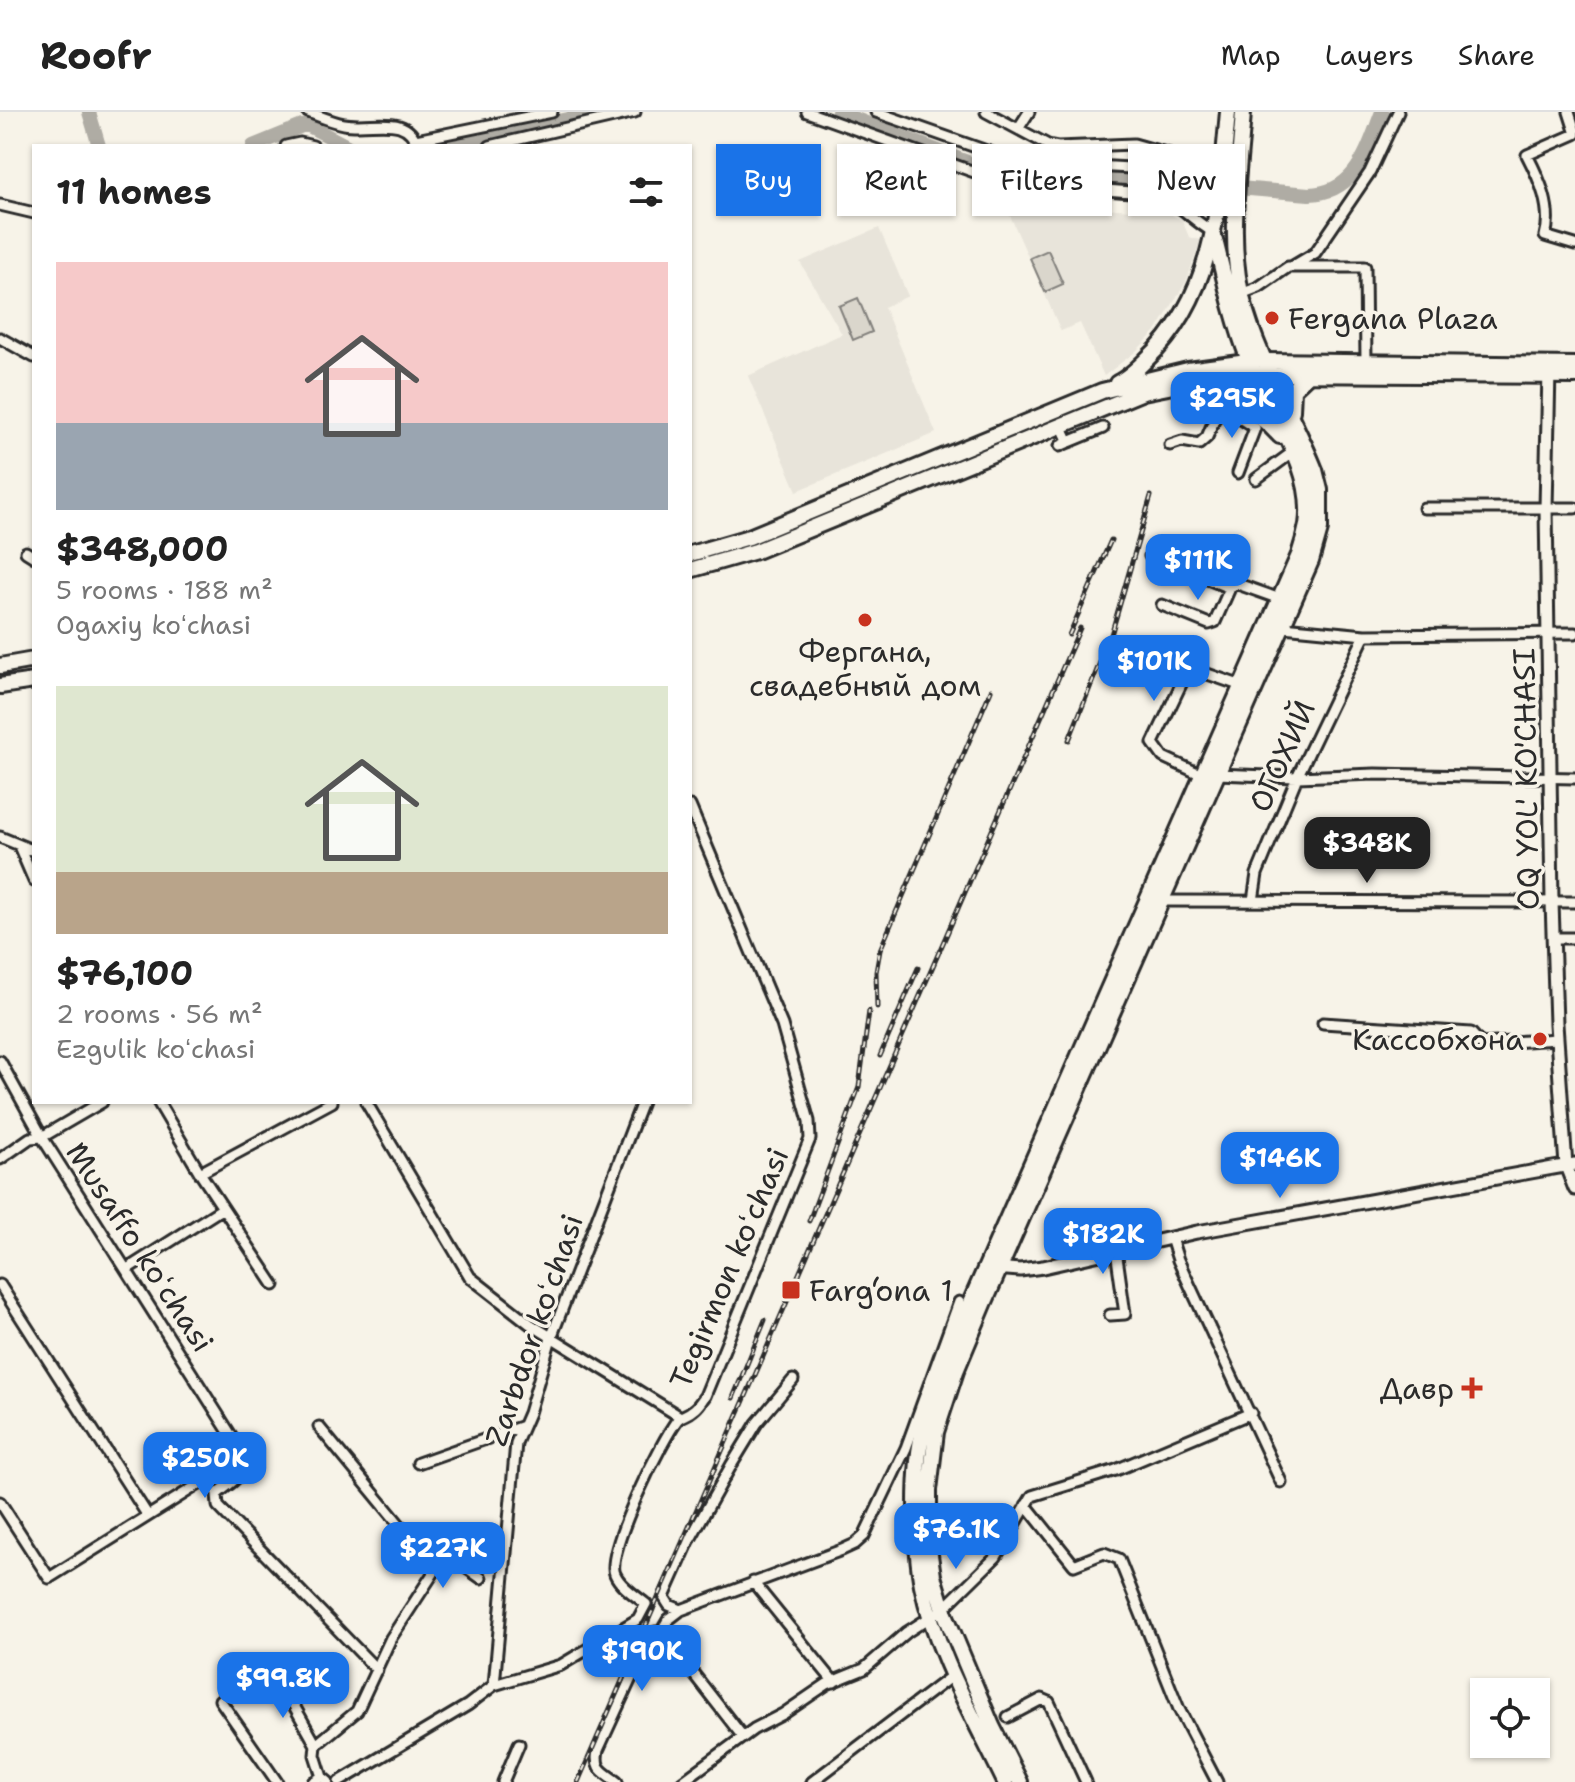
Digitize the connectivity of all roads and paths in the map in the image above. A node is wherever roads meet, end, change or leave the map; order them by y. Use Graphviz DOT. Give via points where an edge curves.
graph roads {
  1 [pos="308,112"];
  2 [pos="552,112"];
  3 [pos="635,112"];
  4 [pos="807,112"];
  5 [pos="876,112"];
  6 [pos="986,112"];
  7 [pos="1029,112"];
  8 [pos="1228,112"];
  9 [pos="1243,112"];
  10 [pos="1398,112"];
  11 [pos="1569,112"];
  12 [pos="1018,129"];
  13 [pos="1575,133"];
  14 [pos="417,143"];
  15 [pos="499,144"];
  16 [pos="1128,144"];
  17 [pos="1225,144"];
  18 [pos="1128,168"];
  19 [pos="0,205"];
  20 [pos="32,213"];
  21 [pos="1217,216"];
  22 [pos="1213,232"];
  23 [pos="1575,245"];
  24 [pos="1290,267"];
  25 [pos="1241,294"];
  26 [pos="0,338"];
  27 [pos="32,356"];
  28 [pos="1366,362"];
  29 [pos="1575,365"];
  30 [pos="1269,367"];
  31 [pos="1252,368"];
  32 [pos="1549,371"];
  33 [pos="1309,374"];
  34 [pos="1575,376"];
  35 [pos="1162,387"];
  36 [pos="1102,391"];
  37 [pos="1224,397"];
  38 [pos="1218,412"];
  39 [pos="1292,415"];
  40 [pos="1061,425"];
  41 [pos="1103,428"];
  42 [pos="1170,445"];
  43 [pos="1292,451"];
  44 [pos="1238,473"];
  45 [pos="1256,479"];
  46 [pos="1424,508"];
  47 [pos="1546,508"];
  48 [pos="1575,508"];
  49 [pos="692,553"];
  50 [pos="1150,556"];
  51 [pos="692,569"];
  52 [pos="1230,588"];
  53 [pos="1280,599"];
  54 [pos="1162,605"];
  55 [pos="1276,626"];
  56 [pos="1548,633"];
  57 [pos="1575,633"];
  58 [pos="1365,635"];
  59 [pos="32,660"];
  60 [pos="0,666"];
  61 [pos="32,681"];
  62 [pos="0,686"];
  63 [pos="1242,686"];
  64 [pos="1210,774"];
  65 [pos="1297,777"];
  66 [pos="1551,777"];
  67 [pos="1575,778"];
  68 [pos="692,811"];
  69 [pos="0,837"];
  70 [pos="19,846"];
  71 [pos="32,850"];
  72 [pos="32,876"];
  73 [pos="1159,901"];
  74 [pos="1253,901"];
  75 [pos="1552,902"];
  76 [pos="1575,902"];
  77 [pos="1553,938"];
  78 [pos="1575,938"];
  79 [pos="1323,1023"];
  80 [pos="1557,1039"];
  81 [pos="0,1061"];
  82 [pos="99,1104"];
  83 [pos="159,1104"];
  84 [pos="328,1104"];
  85 [pos="367,1104"];
  86 [pos="641,1104"];
  87 [pos="42,1137"];
  88 [pos="0,1159"];
  89 [pos="1570,1165"];
  90 [pos="200,1173"];
  91 [pos="1575,1189"];
  92 [pos="223,1208"];
  93 [pos="1171,1238"];
  94 [pos="1116,1250"];
  95 [pos="992,1268"];
  96 [pos="127,1269"];
  97 [pos="0,1285"];
  98 [pos="274,1285"];
  99 [pos="959,1302"];
  100 [pos="1110,1315"];
  101 [pos="551,1338"];
  102 [pos="793,1380"];
  103 [pos="1251,1413"];
  104 [pos="679,1416"];
  105 [pos="523,1426"];
  106 [pos="319,1427"];
  107 [pos="244,1456"];
  108 [pos="418,1463"];
  109 [pos="1281,1482"];
  110 [pos="0,1502"];
  111 [pos="1026,1505"];
  112 [pos="148,1516"];
  113 [pos="425,1555"];
  114 [pos="481,1578"];
  115 [pos="753,1582"];
  116 [pos="681,1610"];
  117 [pos="936,1612"];
  118 [pos="661,1632"];
  119 [pos="377,1670"];
  120 [pos="953,1675"];
  121 [pos="279,1679"];
  122 [pos="834,1682"];
  123 [pos="494,1685"];
  124 [pos="220,1700"];
  125 [pos="1008,1717"];
  126 [pos="743,1737"];
  127 [pos="519,1744"];
  128 [pos="316,1745"];
  129 [pos="1010,1777"];
  130 [pos="321,1780"];
  131 [pos="277,1782"];
  132 [pos="339,1782"];
  133 [pos="503,1782"];
  134 [pos="617,1782"];
  135 [pos="682,1782"];
  136 [pos="812,1782"];
  137 [pos="1086,1782"];
  138 [pos="1217,1782"];
  1 -- 14 [label="street" via="346,124 398,121 413,131"];
  2 -- 14 [label="street"];
  3 -- 15 [label="street"];
  4 -- 22 [label="street" via="1002,182 1157,194"];
  5 -- 18 [label="street" via="1018,162"];
  6 -- 12 [label="street"];
  7 -- 12 [label="street"];
  8 -- 17 [label="main road"];
  9 -- 25 [label="main road" via="1236,260"];
  10 -- 24 [label="street" via="1370,172 1315,253"];
  11 -- 13 [label="street"];
  12 -- 16 [label="street" via="1058,147"];
  13 -- 23 [label="street" via="1527,155 1538,175 1549,220 1545,236"];
  19 -- 20 [label="street"];
  21 -- 22 [label="main road"];
  22 -- 31 [label="main road" via="1231,311"];
  22 -- 36 [label="main road" via="1195,291 1173,330 1123,381"];
  24 -- 25 [label="street"];
  24 -- 28 [label="street" via="1365,267"];
  25 -- 30 [label="main road"];
  26 -- 27 [label="street"];
  28 -- 30 [label="main road"];
  28 -- 32 [label="main road"];
  29 -- 32 [label="main road"];
  30 -- 31 [label="main road"];
  30 -- 33 [label="main road"];
  30 -- 39 [label="main road"];
  31 -- 35 [label="main road"];
  31 -- 36 [label="main road" via="1188,370"];
  31 -- 43 [label="main road"];
  32 -- 33 [label="main road"];
  32 -- 34 [label="main road"];
  32 -- 47 [label="street, OQ YOL' KO'CHASI"];
  33 -- 39 [label="main road" via="1293,389"];
  35 -- 37 [label="main road"];
  35 -- 40 [label="main road"];
  36 -- 49 [label="main road" via="749,537"];
  37 -- 38 [label="street"];
  37 -- 43 [label="main road" via="1259,416"];
  38 -- 42 [label="street" via="1199,444"];
  38 -- 44 [label="street" via="1255,428"];
  39 -- 55 [label="main road" via="1320,490 1320,529 1311,561"];
  40 -- 41 [label="street" via="1065,444"];
  40 -- 51 [label="main road" via="756,551"];
  43 -- 45 [label="street"];
  43 -- 53 [label="main road" via="1304,486 1307,525"];
  46 -- 47 [label="street"];
  47 -- 48 [label="street"];
  47 -- 56 [label="street, OQ YOL' KO'CHASI"];
  50 -- 52 [label="street"];
  52 -- 53 [label="street" via="1235,583"];
  52 -- 54 [label="street" via="1215,622 1209,624"];
  53 -- 55 [label="main road"];
  55 -- 58 [label="street"];
  55 -- 63 [label="main road"];
  55 -- 64 [label="main road"];
  56 -- 57 [label="street"];
  56 -- 58 [label="street"];
  56 -- 66 [label="street, OQ YOL' KO'CHASI"];
  58 -- 65 [label="street, ОГОХИЙ"];
  59 -- 60 [label="main road"];
  61 -- 62 [label="main road"];
  63 -- 64 [label="main road"];
  63 -- 64 [label="street" via="1196,670 1185,676 1153,743 1163,757"];
  64 -- 65 [label="street"];
  64 -- 73 [label="main road"];
  64 -- 95 [label="main road"];
  65 -- 66 [label="street"];
  65 -- 74 [label="street, ОГОХИЙ" via="1257,874"];
  66 -- 67 [label="street"];
  66 -- 75 [label="street, OQ YOL' KO'CHASI"];
  68 -- 104 [label="street, Tegirmon koʻchasi" via="782,1025 810,1139 705,1396 695,1409"];
  69 -- 70 [label="street"];
  70 -- 71 [label="street"];
  70 -- 72 [label="street"];
  73 -- 74 [label="street"];
  73 -- 95 [label="main road" via="1085,1077"];
  74 -- 75 [label="street"];
  75 -- 76 [label="street"];
  75 -- 77 [label="street, OQ YOL' KO'CHASI"];
  77 -- 78 [label="street"];
  77 -- 80 [label="street, OQ YOL' KO'CHASI"];
  79 -- 80 [label="street" via="1471,1033 1481,1044"];
  80 -- 89 [label="street, OQ YOL' KO'CHASI"];
  81 -- 87 [label="street, Musaffo koʻchasi"];
  82 -- 87 [label="street"];
  83 -- 90 [label="street"];
  84 -- 90 [label="street"];
  85 -- 101 [label="street" via="470,1277"];
  86 -- 101 [label="street, Zarbdor koʻchasi"];
  87 -- 88 [label="street" via="30,1138"];
  87 -- 96 [label="street, Musaffo koʻchasi"];
  89 -- 91 [label="street, OQ YOL' KO'CHASI"];
  89 -- 93 [label="street"];
  90 -- 92 [label="street"];
  92 -- 96 [label="street"];
  92 -- 98 [label="street"];
  93 -- 94 [label="street"];
  93 -- 103 [label="street"];
  94 -- 95 [label="street" via="1043,1267"];
  94 -- 100 [label="street" via="1125,1314"];
  95 -- 117 [label="main road" via="943,1406 931,1458 929,1548"];
  96 -- 107 [label="street, Musaffo koʻchasi"];
  97 -- 112 [label="street"];
  99 -- 115 [label="street" via="906,1448 864,1536 842,1550"];
  101 -- 104 [label="street"];
  101 -- 105 [label="street, Zarbdor koʻchasi"];
  102 -- 116 [label="street" via="757,1423 689,1541 664,1597"];
  103 -- 109 [label="street"];
  103 -- 111 [label="street" via="1116,1470 1032,1496"];
  104 -- 123 [label="street, Tegirmon koʻchasi" via="635,1499 613,1558 619,1580 646,1604 638,1619 561,1665"];
  105 -- 108 [label="street"];
  105 -- 123 [label="street, Zarbdor koʻchasi" via="513,1463"];
  106 -- 113 [label="street"];
  107 -- 112 [label="street"];
  107 -- 119 [label="street" via="244,1471 217,1494 218,1506"];
  110 -- 112 [label="street" via="49,1578"];
  111 -- 117 [label="street" via="996,1557"];
  111 -- 138 [label="street" via="1074,1565 1104,1553 1119,1559 1179,1709"];
  113 -- 114 [label="street" via="437,1547"];
  113 -- 119 [label="street" via="436,1573 407,1610"];
  115 -- 116 [label="street"];
  115 -- 122 [label="street"];
  116 -- 118 [label="street"];
  117 -- 120 [label="main road"];
  117 -- 122 [label="street" via="864,1669"];
  117 -- 129 [label="main road" via="992,1726"];
  118 -- 126 [label="street"];
  118 -- 134 [label="street" via="649,1639 598,1750 599,1768"];
  119 -- 128 [label="street" via="357,1711"];
  120 -- 129 [label="main road"];
  120 -- 136 [label="street"];
  121 -- 128 [label="street"];
  122 -- 126 [label="street"];
  123 -- 132 [label="street"];
  124 -- 131 [label="street"];
  125 -- 137 [label="street" via="1042,1699 1049,1702"];
  126 -- 135 [label="street"];
  127 -- 133 [label="street"];
  128 -- 130 [label="street"];
}
